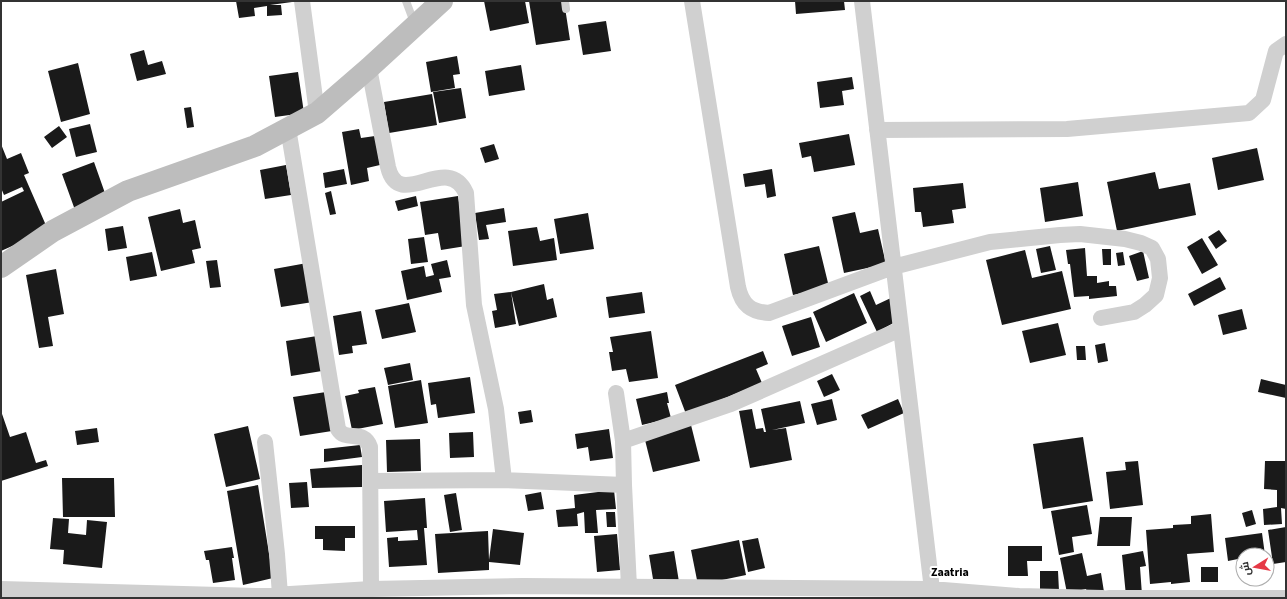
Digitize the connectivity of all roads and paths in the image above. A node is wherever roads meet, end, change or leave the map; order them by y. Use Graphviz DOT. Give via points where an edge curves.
graph roads {
  1 [pos="302,1"];
  2 [pos="406,1"];
  3 [pos="442,1"];
  4 [pos="692,1"];
  5 [pos="862,1"];
  6 [pos="415,26"];
  7 [pos="1286,44"];
  8 [pos="369,68"];
  9 [pos="317,113"];
  10 [pos="288,128"];
  11 [pos="877,130"];
  12 [pos="1,267"];
  13 [pos="893,267"];
  14 [pos="1102,318"];
  15 [pos="901,329"];
  16 [pos="616,393"];
  17 [pos="623,441"];
  18 [pos="265,442"];
  19 [pos="504,480"];
  20 [pos="371,481"];
  21 [pos="624,485"];
  22 [pos="629,587"];
  23 [pos="1,589"];
  24 [pos="371,589"];
  25 [pos="698,590"];
  26 [pos="522,592"];
  27 [pos="932,594"];
  28 [pos="285,596"];
  29 [pos="1103,598"];
  30 [pos="1109,598"];
  31 [pos="1131,598"];
  32 [pos="1286,598"];
  1 -- 9 [label="street"];
  2 -- 6 [label="lane"];
  3 -- 6 [label="main road"];
  4 -- 13 [label="street" via="738,287 745,303 751,309 769,313"];
  5 -- 11 [label="street"];
  6 -- 8 [label="main road"];
  7 -- 11 [label="street" via="1276,51 1263,100 1249,113 1067,129"];
  8 -- 9 [label="main road"];
  8 -- 19 [label="street" via="388,167 393,180 406,185 446,177 453,178 459,181 466,193 474,305 496,410"];
  9 -- 10 [label="main road"];
  10 -- 12 [label="main road" via="255,146 128,191 53,231"];
  10 -- 20 [label="street" via="338,428 342,434 359,436 368,442"];
  11 -- 13 [label="street"];
  13 -- 14 [label="street" via="990,242 1060,235 1080,234 1125,239 1152,248 1158,259 1160,278 1156,295 1134,312"];
  13 -- 15 [label="street"];
  15 -- 17 [label="street" via="731,404"];
  15 -- 27 [label="street"];
  16 -- 17 [label="street"];
  17 -- 21 [label="street"];
  18 -- 28 [label="street" via="277,554"];
  19 -- 20 [label="street"];
  19 -- 21 [label="street"];
  20 -- 24 [label="street"];
  21 -- 22 [label="street"];
  22 -- 25 [label="street"];
  22 -- 26 [label="street"];
  23 -- 28 [label="street"];
  24 -- 26 [label="street"];
  24 -- 28 [label="street"];
  25 -- 27 [label="street"];
  27 -- 29 [label="street"];
  30 -- 31 [label="street"];
  31 -- 32 [label="street"];
}
